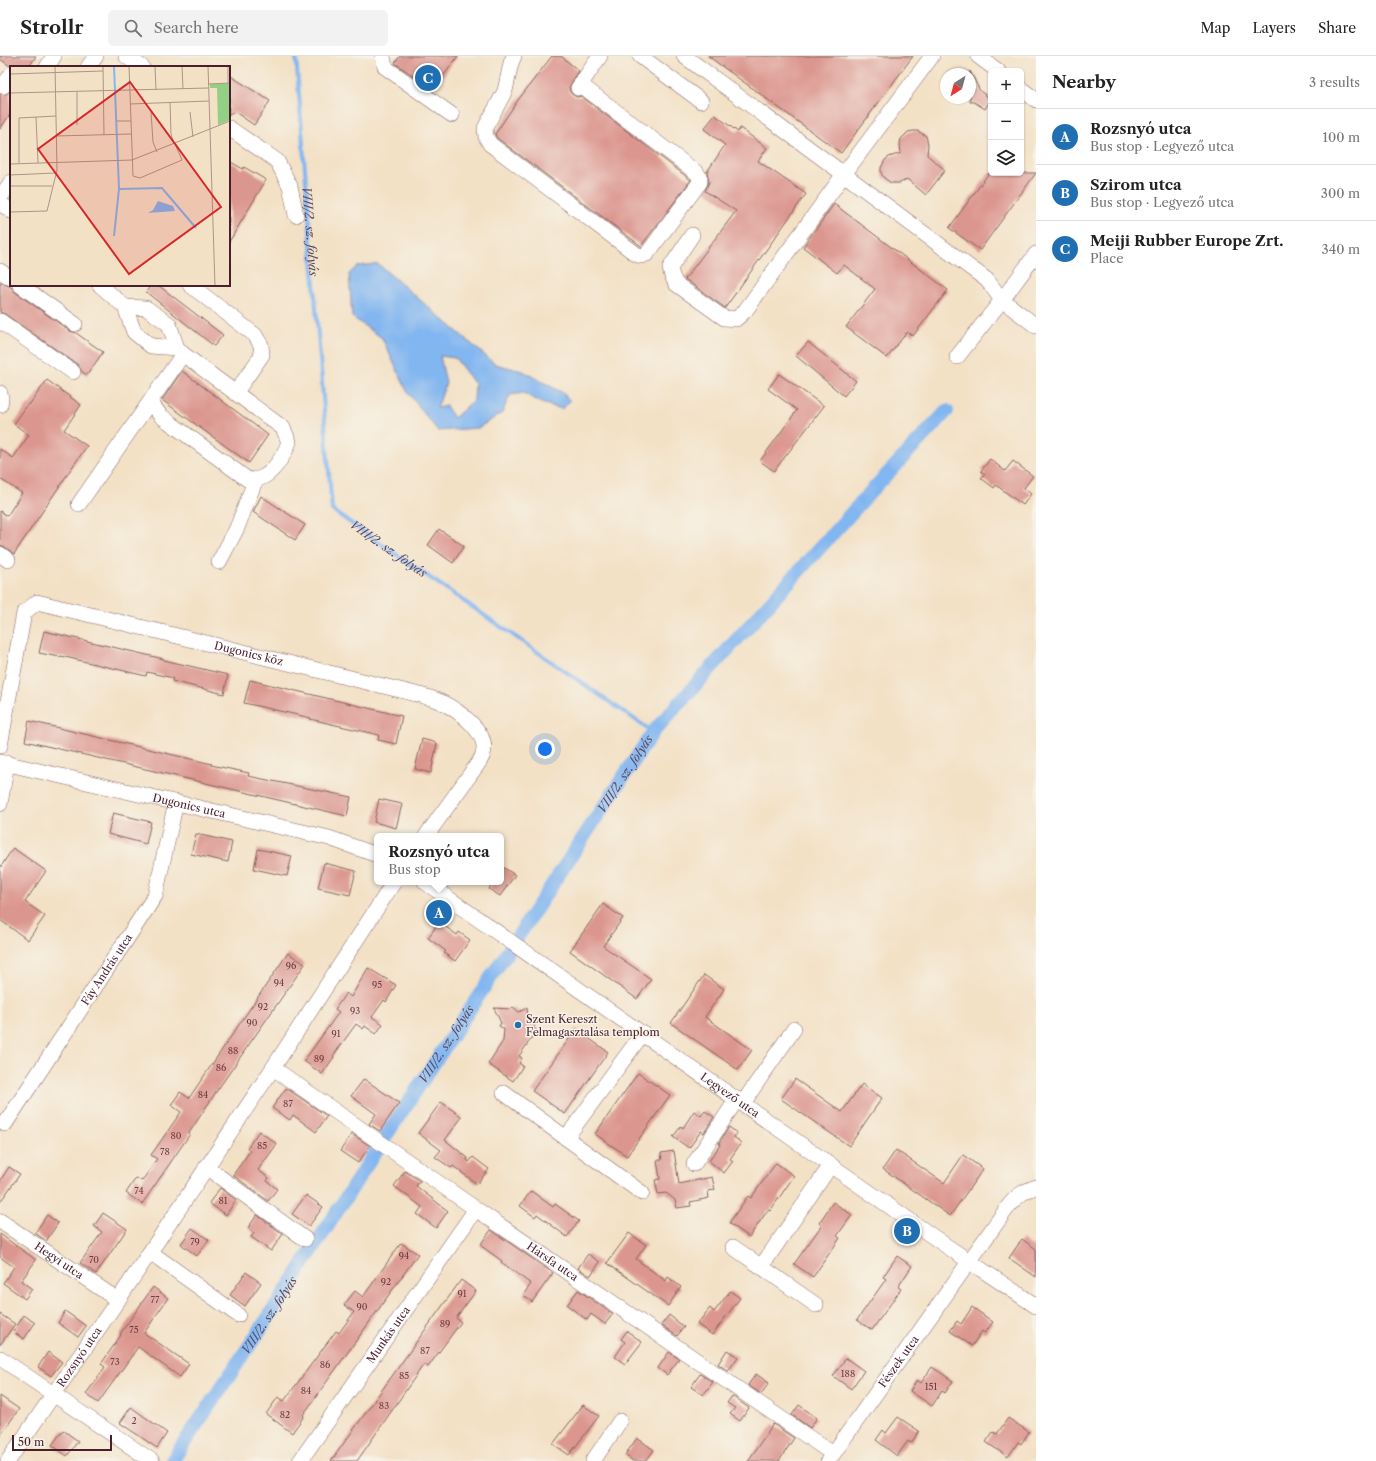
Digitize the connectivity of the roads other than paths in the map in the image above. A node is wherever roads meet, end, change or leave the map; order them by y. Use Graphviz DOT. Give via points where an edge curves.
graph roads {
  1 [pos="54,56"];
  2 [pos="96,56"];
  3 [pos="126,56"];
  4 [pos="384,56"];
  5 [pos="514,56"];
  6 [pos="600,56"];
  7 [pos="640,56"];
  8 [pos="684,56"];
  9 [pos="932,56"];
  10 [pos="978,56"];
  11 [pos="48,66"];
  12 [pos="89,66"];
  13 [pos="141,66"];
  14 [pos="994,68"];
  15 [pos="700,101"];
  16 [pos="452,115"];
  17 [pos="230,129"];
  18 [pos="844,174"];
  19 [pos="10,183"];
  20 [pos="0,198"];
  21 [pos="0,203"];
  22 [pos="10,210"];
  23 [pos="296,215"];
  24 [pos="692,235"];
  25 [pos="1036,254"];
  26 [pos="0,270"];
  27 [pos="10,277"];
  28 [pos="21,286"];
  29 [pos="101,286"];
  30 [pos="191,286"];
  31 [pos="1002,300"];
  32 [pos="125,306"];
  33 [pos="0,321"];
  34 [pos="75,324"];
  35 [pos="1036,326"];
  36 [pos="180,351"];
  37 [pos="957,357"];
  38 [pos="73,372"];
  39 [pos="236,392"];
  40 [pos="0,393"];
  41 [pos="150,402"];
  42 [pos="0,405"];
  43 [pos="255,481"];
  44 [pos="79,504"];
  45 [pos="219,562"];
  46 [pos="0,746"];
  47 [pos="4,762"];
  48 [pos="176,802"];
  49 [pos="0,804"];
  50 [pos="428,833"];
  51 [pos="374,854"];
  52 [pos="392,885"];
  53 [pos="429,885"];
  54 [pos="794,1029"];
  55 [pos="643,1033"];
  56 [pos="273,1068"];
  57 [pos="504,1093"];
  58 [pos="740,1101"];
  59 [pos="5,1124"];
  60 [pos="566,1138"];
  61 [pos="694,1164"];
  62 [pos="832,1165"];
  63 [pos="206,1167"];
  64 [pos="1036,1187"];
  65 [pos="642,1193"];
  66 [pos="476,1210"];
  67 [pos="0,1221"];
  68 [pos="305,1239"];
  69 [pos="733,1247"];
  70 [pos="150,1252"];
  71 [pos="970,1262"];
  72 [pos="761,1267"];
  73 [pos="118,1300"];
  74 [pos="816,1305"];
  75 [pos="1036,1306"];
  76 [pos="238,1315"];
  77 [pos="0,1358"];
  78 [pos="53,1394"];
  79 [pos="620,1421"];
  80 [pos="830,1458"];
  81 [pos="8,1461"];
  82 [pos="152,1461"];
  83 [pos="300,1461"];
  84 [pos="593,1461"];
  1 -- 11 [label="street"];
  2 -- 12 [label="street"];
  3 -- 13 [label="street"];
  4 -- 16 [label="street" via="385,67"];
  5 -- 6 [label="street" via="505,91 485,128 490,144 641,256 647,254 700,182 700,178 697,173 579,86"];
  7 -- 15 [label="street"];
  8 -- 18 [label="street"];
  9 -- 18 [label="street"];
  10 -- 14 [label="street"];
  17 -- 23 [label="street" via="277,161 290,186"];
  18 -- 24 [label="street" via="745,311 736,319 724,318 676,284 670,268"];
  18 -- 31 [label="street" via="987,280"];
  19 -- 20 [label="street"];
  21 -- 22 [label="street"];
  25 -- 31 [label="street"];
  26 -- 27 [label="street"];
  28 -- 34 [label="street"];
  29 -- 32 [label="street"];
  30 -- 39 [label="street" via="255,335 261,345 262,355"];
  31 -- 35 [label="street"];
  31 -- 37 [label="street"];
  32 -- 36 [label="street" via="146,308 169,324"];
  32 -- 36 [label="street" via="134,332 146,342 152,346"];
  33 -- 38 [label="street"];
  36 -- 39 [label="street"];
  36 -- 41 [label="street"];
  39 -- 43 [label="street" via="283,428 289,442 267,476"];
  40 -- 42 [label="street"];
  41 -- 43 [label="street" via="169,422 247,479"];
  41 -- 44 [label="street"];
  43 -- 45 [label="street" via="237,528"];
  46 -- 50 [label="street, Dugonics köz" via="24,613 37,602 440,701 478,730 484,746 477,765"];
  47 -- 48 [label="street, Dugonics utca"];
  47 -- 49 [label="street"];
  48 -- 51 [label="street, Dugonics utca" via="329,838"];
  48 -- 59 [label="street, Fáy András utca" via="155,896"];
  52 -- 56 [label="street, Rozsnyó utca"];
  53 -- 55 [label="street, Legyező utca"];
  54 -- 58 [label="street" via="751,1091"];
  55 -- 58 [label="street, Legyező utca"];
  55 -- 60 [label="street"];
  56 -- 63 [label="street, Rozsnyó utca"];
  56 -- 66 [label="street, Hársfa utca"];
  57 -- 60 [label="street"];
  58 -- 61 [label="street"];
  58 -- 62 [label="street, Legyező utca"];
  60 -- 65 [label="street"];
  62 -- 71 [label="street, Legyező utca"];
  62 -- 72 [label="street"];
  63 -- 68 [label="street"];
  63 -- 70 [label="street, Rozsnyó utca"];
  64 -- 71 [label="street, Fészek utca" via="1018,1194"];
  66 -- 80 [label="street, Hársfa utca"];
  66 -- 83 [label="street, Munkás utca"];
  67 -- 73 [label="street, Hegyi utca"];
  69 -- 72 [label="street"];
  70 -- 73 [label="street, Rozsnyó utca"];
  70 -- 76 [label="street"];
  71 -- 75 [label="street, Legyező utca"];
  71 -- 80 [label="street, Fészek utca"];
  72 -- 74 [label="street"];
  73 -- 78 [label="street, Rozsnyó utca"];
  77 -- 78 [label="street"];
  78 -- 81 [label="street, Rozsnyó utca"];
  78 -- 82 [label="street"];
  79 -- 84 [label="street"];
}
